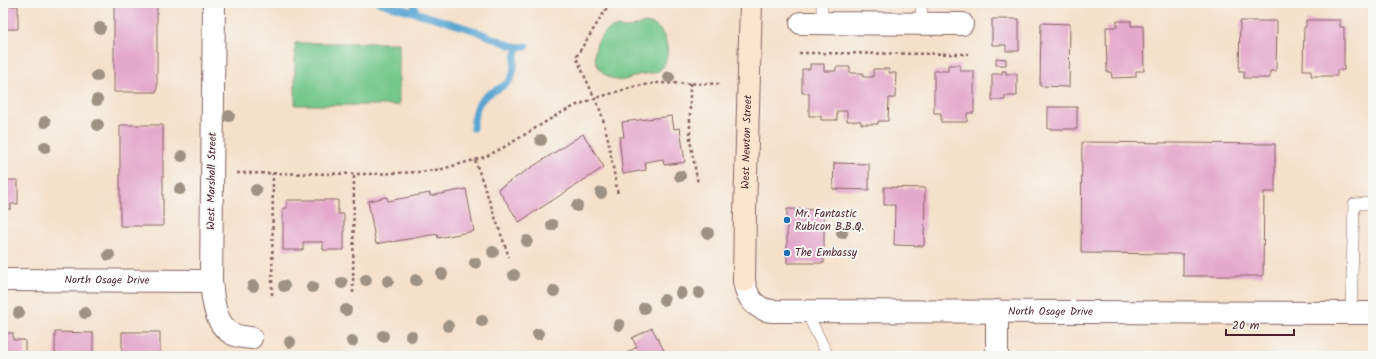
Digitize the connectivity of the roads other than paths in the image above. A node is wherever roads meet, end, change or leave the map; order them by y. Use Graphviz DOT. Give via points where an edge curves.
graph roads {
  1 [pos="214,3"];
  2 [pos="751,3"];
  3 [pos="921,13"];
  4 [pos="815,17"];
  5 [pos="962,24"];
  6 [pos="1373,203"];
  7 [pos="3,280"];
  8 [pos="211,281"];
  9 [pos="744,281"];
  10 [pos="806,311"];
  11 [pos="997,311"];
  12 [pos="1351,313"];
  13 [pos="1373,313"];
  14 [pos="251,338"];
  15 [pos="828,356"];
  16 [pos="997,356"];
  1 -- 8 [label="street, West Marshall Street"];
  2 -- 9 [label="street, West Newton Street"];
  3 -- 4 [label="street"];
  3 -- 5 [label="street"];
  6 -- 12 [label="lane" via="1354,204"];
  7 -- 8 [label="street, North Osage Drive"];
  8 -- 14 [label="street, West Marshall Street" via="215,309 220,321 234,335"];
  9 -- 10 [label="street, North Osage Drive" via="750,299 761,308 772,311"];
  10 -- 11 [label="street, North Osage Drive"];
  10 -- 15 [label="lane"];
  11 -- 12 [label="street, North Osage Drive"];
  11 -- 16 [label="street"];
  12 -- 13 [label="street, North Osage Drive"];
}
